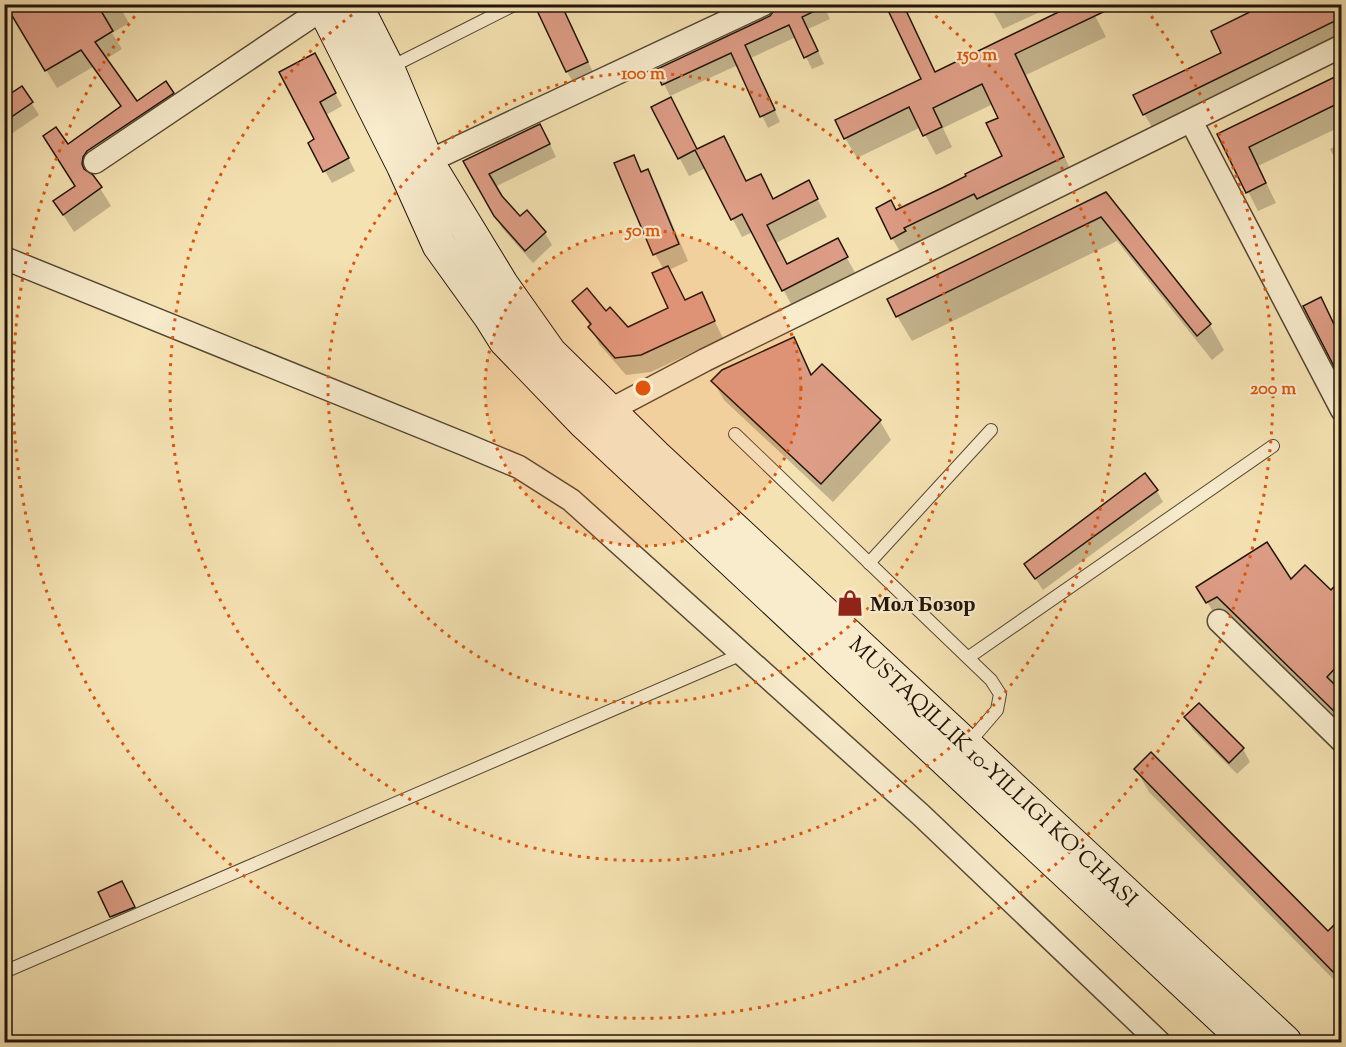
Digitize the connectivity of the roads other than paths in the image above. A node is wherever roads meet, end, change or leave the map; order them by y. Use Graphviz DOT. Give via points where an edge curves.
graph roads {
  1 [pos="764,4"];
  2 [pos="334,6"];
  3 [pos="512,6"];
  4 [pos="1341,46"];
  5 [pos="388,69"];
  6 [pos="1191,121"];
  7 [pos="95,162"];
  8 [pos="427,162"];
  9 [pos="4,258"];
  10 [pos="1341,410"];
  11 [pos="597,417"];
  12 [pos="991,430"];
  13 [pos="735,434"];
  14 [pos="1273,446"];
  15 [pos="869,563"];
  16 [pos="1219,621"];
  17 [pos="742,654"];
  18 [pos="969,657"];
  19 [pos="1341,741"];
  20 [pos="966,746"];
  21 [pos="4,972"];
  22 [pos="1159,1042"];
  23 [pos="1248,1042"];
  24 [pos="1285,1042"];
  1 -- 8 [label="street"];
  2 -- 5 [label="main road, MUSTAQILLIK 10-YILLIGI KO'CHASI"];
  2 -- 7 [label="street"];
  2 -- 11 [label="main road, MUSTAQILLIK 10-YILLIGI KO'CHASI" via="439,245 505,340"];
  3 -- 5 [label="lane"];
  4 -- 6 [label="street"];
  5 -- 8 [label="main road, MUSTAQILLIK 10-YILLIGI KO'CHASI"];
  6 -- 10 [label="street"];
  6 -- 11 [label="street"];
  8 -- 11 [label="main road, MUSTAQILLIK 10-YILLIGI KO'CHASI" via="502,285"];
  9 -- 17 [label="street" via="519,467 571,500"];
  11 -- 20 [label="main road, MUSTAQILLIK 10-YILLIGI KO'CHASI" via="663,464"];
  11 -- 23 [label="main road, MUSTAQILLIK 10-YILLIGI KO'CHASI"];
  12 -- 15 [label="lane"];
  13 -- 15 [label="lane"];
  14 -- 18 [label="lane"];
  15 -- 18 [label="lane"];
  16 -- 19 [label="street"];
  17 -- 21 [label="lane"];
  17 -- 22 [label="street" via="921,815"];
  18 -- 20 [label="lane" via="1000,694 998,710"];
  20 -- 24 [label="main road, MUSTAQILLIK 10-YILLIGI KO'CHASI"];
}
